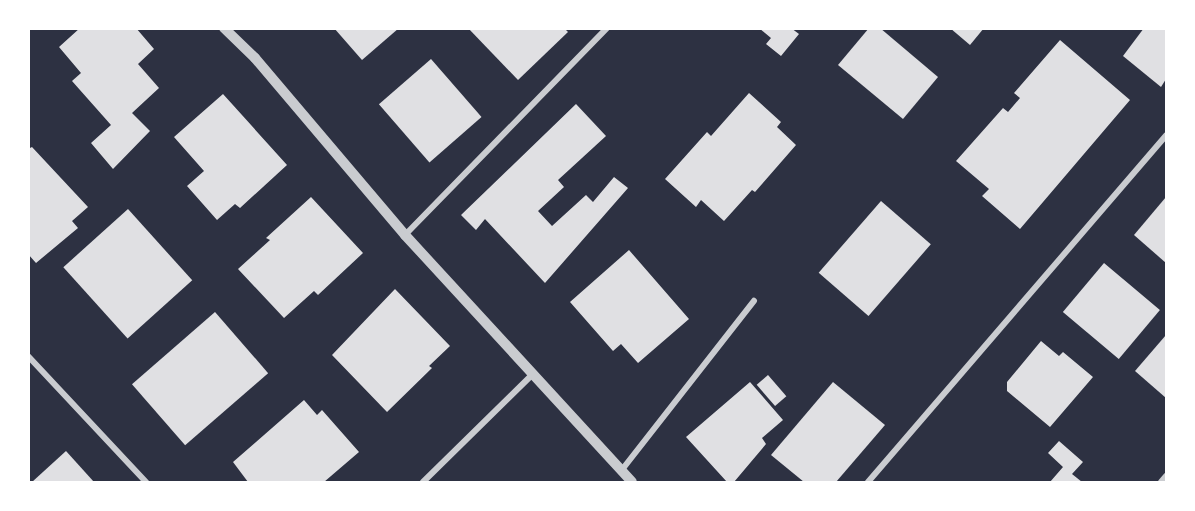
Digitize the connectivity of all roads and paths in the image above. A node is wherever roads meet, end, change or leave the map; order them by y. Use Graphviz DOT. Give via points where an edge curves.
graph roads {
  1 [pos="224,28"];
  2 [pos="607,28"];
  3 [pos="1167,136"];
  4 [pos="405,235"];
  5 [pos="754,301"];
  6 [pos="28,356"];
  7 [pos="532,375"];
  8 [pos="621,471"];
  9 [pos="1167,476"];
  10 [pos="146,483"];
  11 [pos="423,483"];
  12 [pos="632,483"];
  13 [pos="868,483"];
  14 [pos="1161,483"];
  1 -- 4 [label="street" via="255,58"];
  2 -- 4 [label="street"];
  3 -- 13 [label="street"];
  4 -- 7 [label="street"];
  5 -- 8 [label="street"];
  6 -- 10 [label="street"];
  7 -- 8 [label="street"];
  7 -- 11 [label="street"];
  8 -- 12 [label="street"];
  9 -- 14 [label="street"];
}
